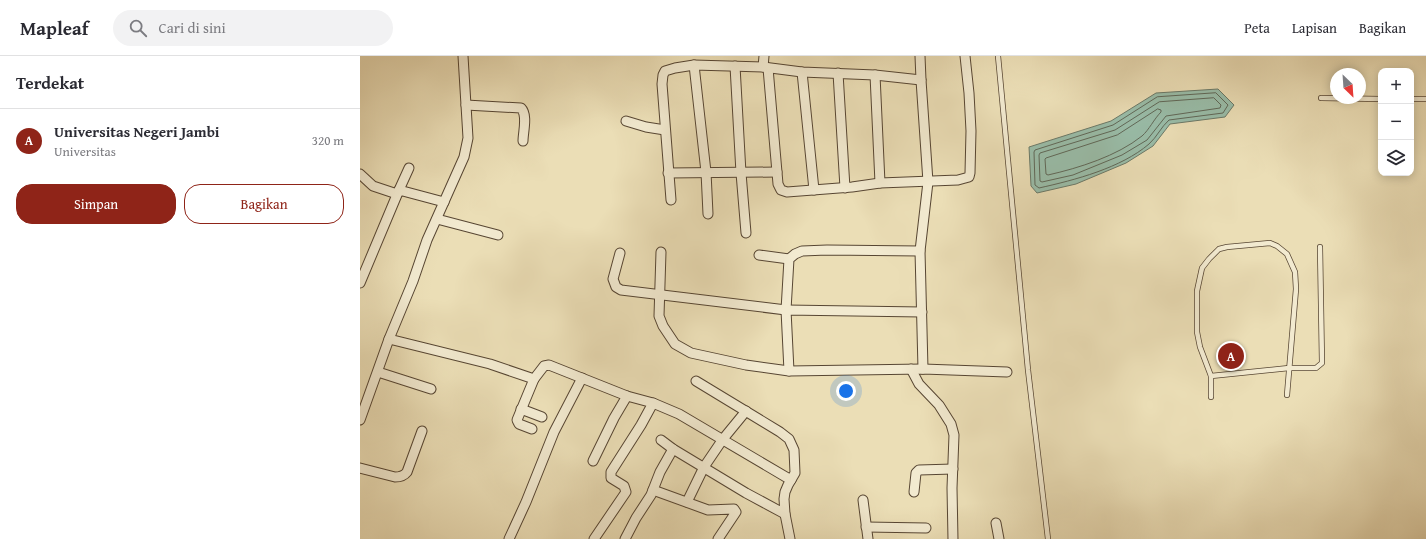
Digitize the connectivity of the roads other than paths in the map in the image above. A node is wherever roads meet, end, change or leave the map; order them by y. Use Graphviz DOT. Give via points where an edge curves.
graph roads {
  1 [pos="463,56"];
  2 [pos="764,56"];
  3 [pos="920,56"];
  4 [pos="965,56"];
  5 [pos="998,56"];
  6 [pos="694,65"];
  7 [pos="735,66"];
  8 [pos="766,68"];
  9 [pos="802,72"];
  10 [pos="838,73"];
  11 [pos="875,75"];
  12 [pos="920,80"];
  13 [pos="1321,98"];
  14 [pos="1378,99"];
  15 [pos="1414,99"];
  16 [pos="1426,99"];
  17 [pos="466,105"];
  18 [pos="626,121"];
  19 [pos="665,130"];
  20 [pos="523,141"];
  21 [pos="409,168"];
  22 [pos="706,172"];
  23 [pos="777,172"];
  24 [pos="668,173"];
  25 [pos="741,173"];
  26 [pos="360,174"];
  27 [pos="928,182"];
  28 [pos="880,183"];
  29 [pos="845,188"];
  30 [pos="814,190"];
  31 [pos="398,192"];
  32 [pos="671,200"];
  33 [pos="444,202"];
  34 [pos="708,214"];
  35 [pos="437,219"];
  36 [pos="746,233"];
  37 [pos="498,235"];
  38 [pos="1320,247"];
  39 [pos="920,251"];
  40 [pos="661,252"];
  41 [pos="620,253"];
  42 [pos="759,255"];
  43 [pos="790,259"];
  44 [pos="360,283"];
  45 [pos="659,294"];
  46 [pos="786,310"];
  47 [pos="922,312"];
  48 [pos="389,339"];
  49 [pos="1289,368"];
  50 [pos="911,369"];
  51 [pos="923,369"];
  52 [pos="789,371"];
  53 [pos="378,372"];
  54 [pos="1007,372"];
  55 [pos="1211,376"];
  56 [pos="582,378"];
  57 [pos="534,379"];
  58 [pos="696,381"];
  59 [pos="431,388"];
  60 [pos="1287,394"];
  61 [pos="627,396"];
  62 [pos="1211,397"];
  63 [pos="653,403"];
  64 [pos="521,409"];
  65 [pos="746,410"];
  66 [pos="542,417"];
  67 [pos="360,420"];
  68 [pos="532,429"];
  69 [pos="422,431"];
  70 [pos="723,439"];
  71 [pos="661,440"];
  72 [pos="673,449"];
  73 [pos="593,461"];
  74 [pos="704,467"];
  75 [pos="360,468"];
  76 [pos="953,469"];
  77 [pos="791,480"];
  78 [pos="653,490"];
  79 [pos="914,492"];
  80 [pos="863,500"];
  81 [pos="687,502"];
  82 [pos="785,514"];
  83 [pos="996,523"];
  84 [pos="866,527"];
  85 [pos="926,528"];
  86 [pos="510,539"];
  87 [pos="594,539"];
  88 [pos="625,539"];
  89 [pos="718,539"];
  90 [pos="790,539"];
  91 [pos="868,539"];
  92 [pos="953,539"];
  93 [pos="998,539"];
  94 [pos="1048,539"];
  1 -- 17 [label="street"];
  2 -- 8 [label="street"];
  3 -- 12 [label="street"];
  4 -- 27 [label="street" via="971,131 970,174 963,179"];
  5 -- 94 [label="lane" via="1028,370"];
  6 -- 7 [label="street"];
  6 -- 19 [label="street" via="672,68 664,72 662,81"];
  6 -- 22 [label="street"];
  7 -- 8 [label="street"];
  7 -- 25 [label="street"];
  8 -- 9 [label="street"];
  8 -- 23 [label="street"];
  9 -- 10 [label="street"];
  9 -- 30 [label="street"];
  10 -- 11 [label="street"];
  10 -- 29 [label="street"];
  11 -- 12 [label="street"];
  11 -- 28 [label="street"];
  12 -- 27 [label="street"];
  13 -- 14 [label="lane"];
  15 -- 16 [label="lane"];
  17 -- 20 [label="street" via="521,108 524,116"];
  17 -- 33 [label="street" via="467,147"];
  18 -- 19 [label="street"];
  19 -- 24 [label="street"];
  21 -- 31 [label="street"];
  22 -- 24 [label="street"];
  22 -- 25 [label="street"];
  22 -- 34 [label="street"];
  23 -- 25 [label="street"];
  23 -- 30 [label="street" via="778,186 782,191"];
  24 -- 32 [label="street"];
  25 -- 36 [label="street"];
  26 -- 31 [label="street" via="373,186"];
  27 -- 28 [label="street"];
  27 -- 39 [label="street"];
  28 -- 29 [label="street"];
  29 -- 30 [label="street"];
  31 -- 33 [label="street"];
  31 -- 44 [label="street"];
  33 -- 35 [label="street"];
  35 -- 37 [label="street"];
  35 -- 48 [label="street"];
  38 -- 49 [label="lane" via="1322,363 1316,368"];
  39 -- 43 [label="street" via="802,251"];
  39 -- 47 [label="street"];
  40 -- 45 [label="street"];
  41 -- 45 [label="street" via="613,279 616,287 625,291"];
  42 -- 43 [label="street"];
  43 -- 46 [label="street"];
  45 -- 46 [label="street"];
  45 -- 52 [label="street" via="660,320 680,347 703,357"];
  46 -- 47 [label="street"];
  46 -- 52 [label="street"];
  47 -- 51 [label="street"];
  48 -- 53 [label="street"];
  48 -- 57 [label="street" via="490,364"];
  49 -- 55 [label="lane"];
  49 -- 55 [label="lane" via="1296,289 1292,263 1284,250 1270,243 1243,245 1219,249 1202,268 1197,291 1197,332"];
  49 -- 60 [label="lane"];
  50 -- 51 [label="street"];
  50 -- 52 [label="street"];
  50 -- 76 [label="street" via="919,384 939,405 952,427"];
  51 -- 54 [label="street"];
  53 -- 59 [label="street"];
  53 -- 67 [label="street"];
  55 -- 62 [label="lane"];
  56 -- 57 [label="street" via="547,364"];
  56 -- 61 [label="street"];
  56 -- 86 [label="street" via="554,432"];
  57 -- 64 [label="street"];
  58 -- 65 [label="street"];
  61 -- 63 [label="street"];
  61 -- 73 [label="street"];
  63 -- 70 [label="street" via="679,414"];
  63 -- 87 [label="street" via="611,472 611,478 624,486 626,492"];
  64 -- 66 [label="street"];
  64 -- 68 [label="street" via="518,423"];
  65 -- 70 [label="street"];
  65 -- 77 [label="street" via="789,439 794,450 795,464 795,473"];
  69 -- 75 [label="street" via="405,475 395,477"];
  70 -- 74 [label="street"];
  70 -- 77 [label="street"];
  71 -- 72 [label="street"];
  72 -- 74 [label="street"];
  72 -- 78 [label="street"];
  74 -- 81 [label="street"];
  74 -- 82 [label="street"];
  76 -- 79 [label="street" via="919,470 916,473"];
  76 -- 92 [label="street"];
  77 -- 82 [label="street" via="785,492"];
  78 -- 81 [label="street"];
  78 -- 88 [label="street"];
  80 -- 84 [label="street"];
  81 -- 89 [label="street" via="708,510 735,510"];
  82 -- 90 [label="street"];
  83 -- 93 [label="street"];
  84 -- 85 [label="street"];
  84 -- 91 [label="street"];
}
